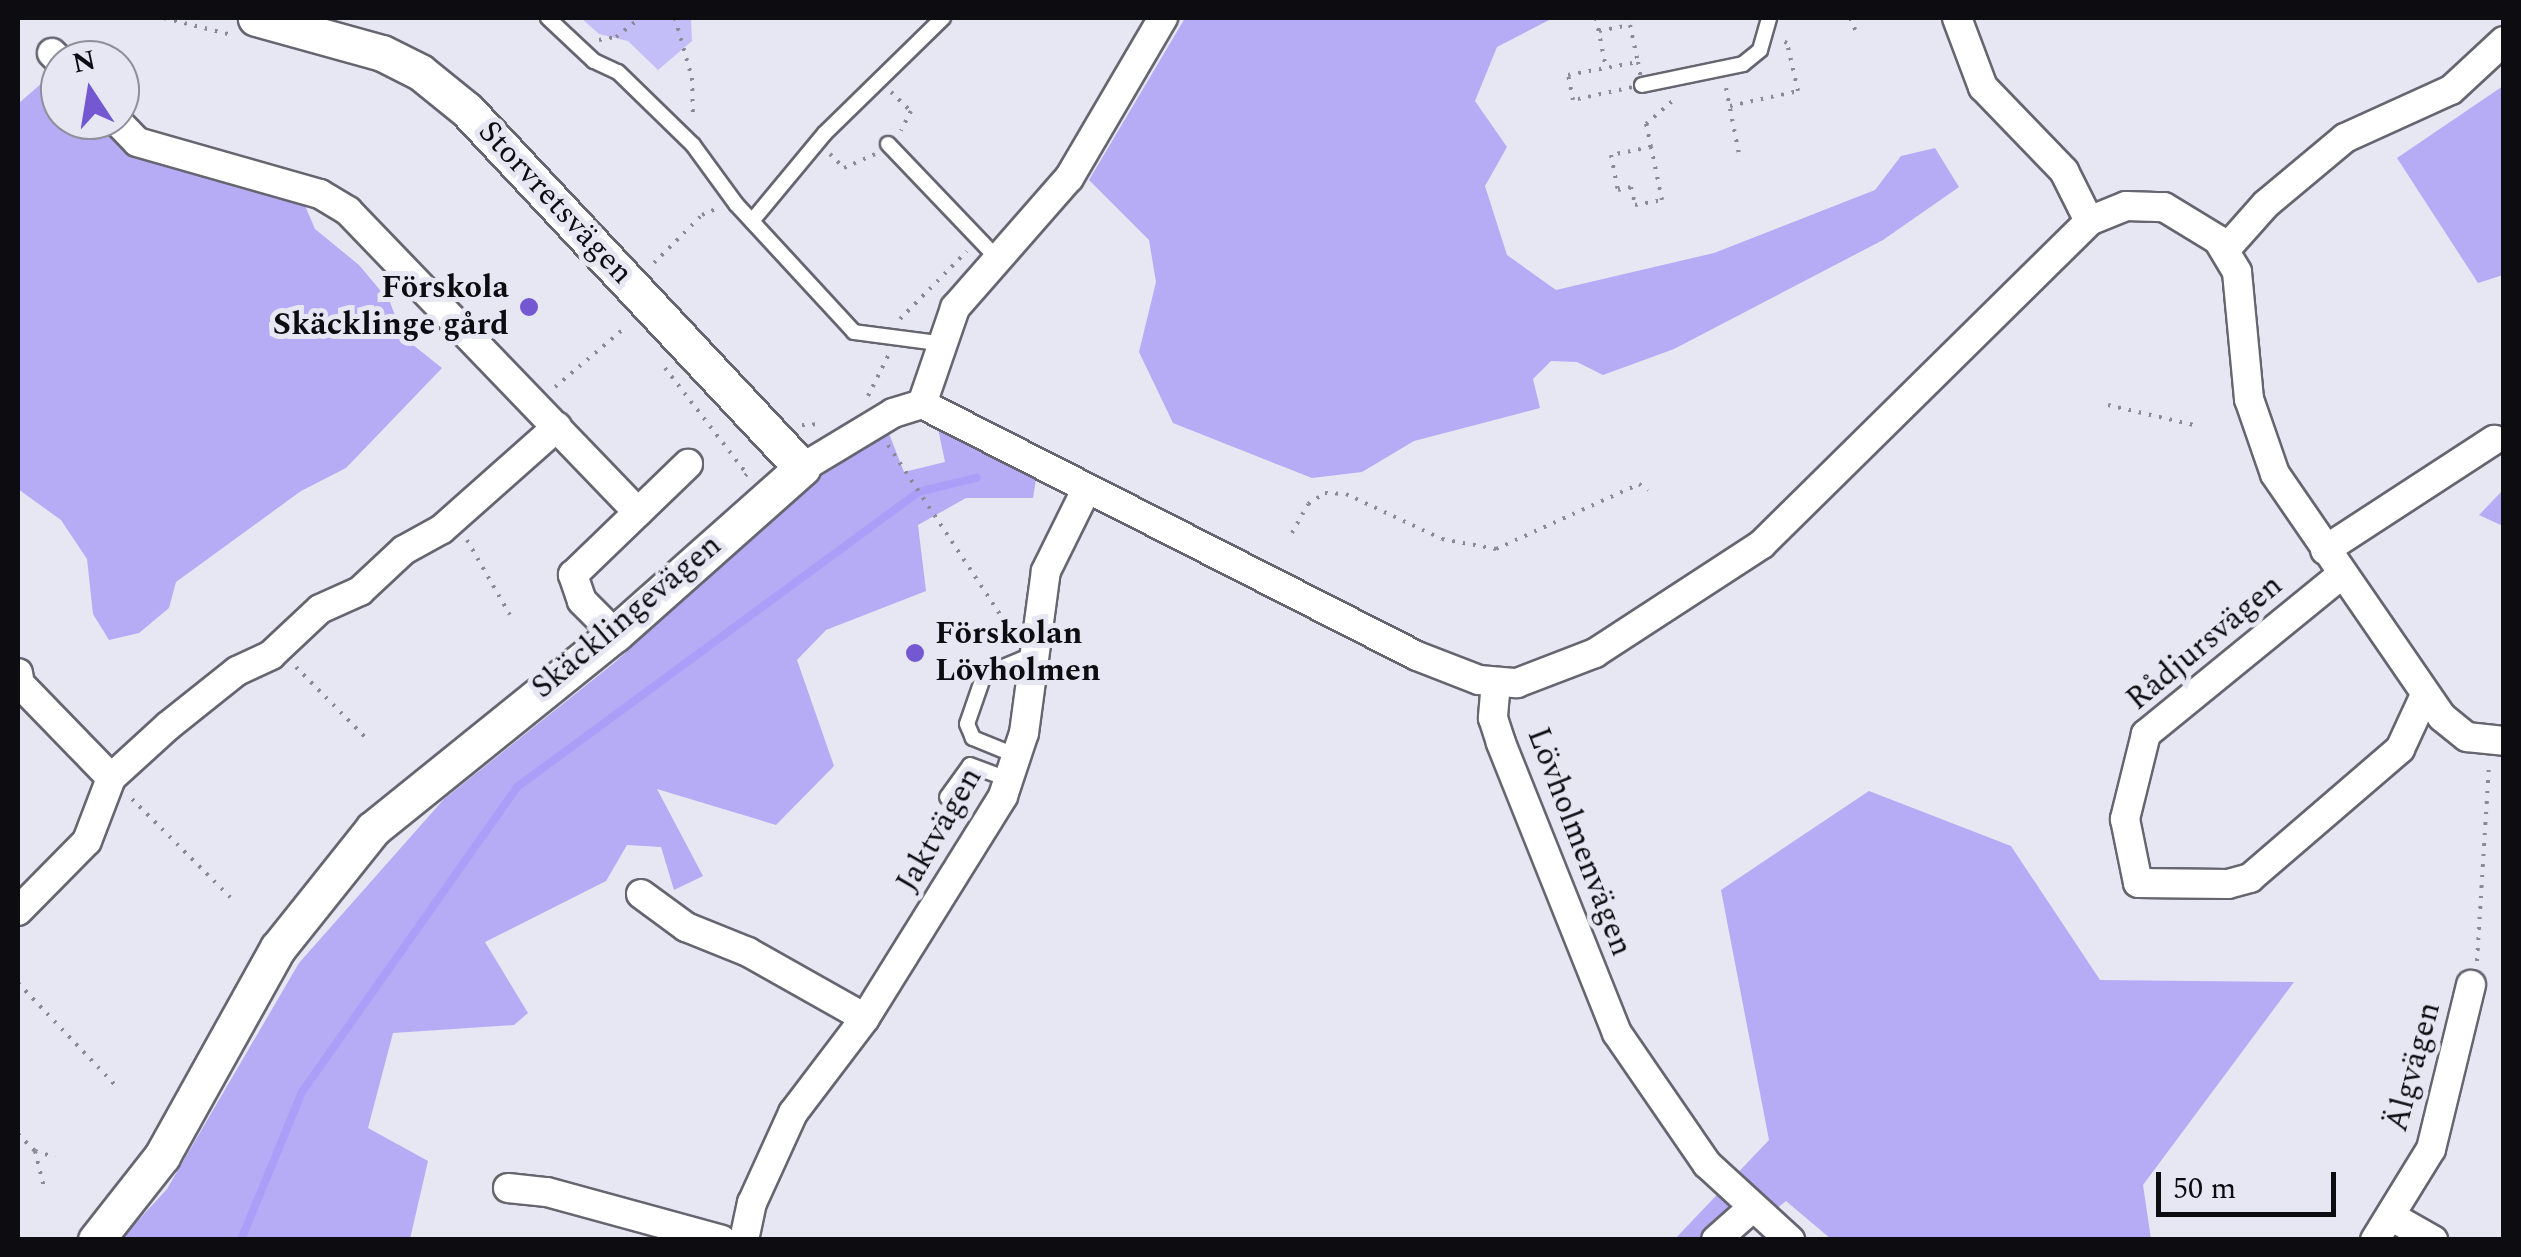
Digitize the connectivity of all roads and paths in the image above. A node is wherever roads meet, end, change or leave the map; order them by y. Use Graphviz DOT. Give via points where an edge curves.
graph roads {
  1 [pos="256,18"];
  2 [pos="548,18"];
  3 [pos="640,18"];
  4 [pos="674,18"];
  5 [pos="943,18"];
  6 [pos="1162,18"];
  7 [pos="1596,18"];
  8 [pos="1769,18"];
  9 [pos="1850,18"];
  10 [pos="1957,18"];
  11 [pos="1598,31"];
  12 [pos="1767,34"];
  13 [pos="1858,36"];
  14 [pos="2504,41"];
  15 [pos="574,44"];
  16 [pos="1638,62"];
  17 [pos="1606,68"];
  18 [pos="1722,69"];
  19 [pos="1685,76"];
  20 [pos="1642,85"];
  21 [pos="1730,106"];
  22 [pos="135,140"];
  23 [pos="693,144"];
  24 [pos="888,144"];
  25 [pos="1651,147"];
  26 [pos="1739,154"];
  27 [pos="752,221"];
  28 [pos="2090,221"];
  29 [pos="2226,250"];
  30 [pos="995,256"];
  31 [pos="938,343"];
  32 [pos="922,404"];
  33 [pos="2108,405"];
  34 [pos="875,424"];
  35 [pos="2194,425"];
  36 [pos="557,427"];
  37 [pos="2494,440"];
  38 [pos="688,464"];
  39 [pos="802,468"];
  40 [pos="1086,490"];
  41 [pos="1648,490"];
  42 [pos="638,512"];
  43 [pos="450,522"];
  44 [pos="1292,533"];
  45 [pos="2325,550"];
  46 [pos="2341,575"];
  47 [pos="510,614"];
  48 [pos="615,634"];
  49 [pos="278,650"];
  50 [pos="1032,655"];
  51 [pos="18,674"];
  52 [pos="1496,682"];
  53 [pos="2425,695"];
  54 [pos="368,740"];
  55 [pos="2497,741"];
  56 [pos="1014,768"];
  57 [pos="111,778"];
  58 [pos="946,797"];
  59 [pos="641,894"];
  60 [pos="233,900"];
  61 [pos="18,910"];
  62 [pos="18,983"];
  63 [pos="2472,985"];
  64 [pos="866,1018"];
  65 [pos="117,1087"];
  66 [pos="18,1134"];
  67 [pos="34,1151"];
  68 [pos="55,1157"];
  69 [pos="44,1187"];
  70 [pos="508,1188"];
  71 [pos="1751,1208"];
  72 [pos="2384,1229"];
  73 [pos="96,1240"];
  74 [pos="722,1240"];
  75 [pos="744,1240"];
  76 [pos="1716,1240"];
  77 [pos="1790,1240"];
  78 [pos="2433,1240"];
  1 -- 39 [label="street, Storvretsvägen" via="382,53 455,100"];
  2 -- 15 [label="lane"];
  3 -- 15 [label="path" via="616,37"];
  4 -- 23 [label="path" via="692,78"];
  5 -- 27 [label="lane" via="825,133"];
  6 -- 30 [label="street" via="1069,178"];
  7 -- 11 [label="path"];
  8 -- 12 [label="lane"];
  9 -- 13 [label="path"];
  10 -- 28 [label="street" via="1983,87 2064,171"];
  11 -- 16 [label="path" via="1630,25"];
  11 -- 17 [label="path"];
  12 -- 18 [label="lane" via="1753,57"];
  12 -- 21 [label="path" via="1788,43 1798,91"];
  14 -- 29 [label="street" via="2451,90 2345,138 2266,204"];
  15 -- 23 [label="lane" via="618,72"];
  16 -- 17 [label="path"];
  16 -- 20 [label="path"];
  17 -- 20 [label="path" via="1568,76 1573,100"];
  18 -- 19 [label="lane"];
  18 -- 21 [label="path"];
  19 -- 20 [label="lane"];
  19 -- 25 [label="path" via="1672,104 1646,124"];
  21 -- 26 [label="path"];
  22 -- 36 [label="street" via="320,194 348,211"];
  23 -- 27 [label="lane"];
  24 -- 30 [label="lane"];
  25 -- 25 [label="path" via="1662,200 1635,206 1631,187 1618,190 1612,155"];
  27 -- 31 [label="lane" via="854,332"];
  28 -- 29 [label="street" via="2113,209 2152,205 2196,221"];
  28 -- 52 [label="street" via="1762,544 1572,665"];
  29 -- 45 [label="street" via="2242,288 2257,436"];
  30 -- 31 [label="street"];
  31 -- 32 [label="street"];
  32 -- 34 [label="street, Skäcklingevägen"];
  32 -- 40 [label="street"];
  33 -- 35 [label="path"];
  34 -- 39 [label="street, Skäcklingevägen"];
  34 -- 50 [label="path" via="984,596"];
  36 -- 42 [label="street"];
  36 -- 43 [label="street"];
  37 -- 45 [label="street"];
  38 -- 42 [label="street"];
  39 -- 48 [label="street, Skäcklingevägen"];
  40 -- 50 [label="street, Jaktvägen" via="1046,571"];
  40 -- 52 [label="street" via="1416,656"];
  41 -- 44 [label="path" via="1639,484 1496,549 1442,539 1346,494 1325,493 1308,504"];
  42 -- 48 [label="street" via="573,575 582,601"];
  43 -- 47 [label="path" via="482,557"];
  43 -- 49 [label="street" via="404,550 360,590 320,609"];
  45 -- 46 [label="street"];
  46 -- 53 [label="street"];
  46 -- 53 [label="street, Rådjursvägen" via="2146,734 2125,820 2138,883 2228,884 2250,878 2400,750"];
  48 -- 73 [label="street, Skäcklingevägen" via="407,797 346,858 278,948 162,1156"];
  49 -- 54 [label="path"];
  49 -- 57 [label="street" via="237,670"];
  50 -- 56 [label="street, Jaktvägen"];
  50 -- 56 [label="lane" via="984,675 967,724 973,738"];
  51 -- 57 [label="street" via="20,684"];
  52 -- 71 [label="street, Lövholmenvägen" via="1493,718 1501,743 1617,1033 1683,1134"];
  53 -- 55 [label="street" via="2453,728"];
  55 -- 63 [label="path"];
  56 -- 58 [label="lane" via="970,765"];
  56 -- 64 [label="street, Jaktvägen"];
  57 -- 60 [label="path"];
  57 -- 61 [label="street" via="87,841"];
  59 -- 64 [label="street" via="686,927 748,952"];
  62 -- 65 [label="path"];
  63 -- 72 [label="street, Älgvägen" via="2431,1149"];
  64 -- 75 [label="street, Jaktvägen" via="775,1144"];
  66 -- 67 [label="path"];
  67 -- 68 [label="path"];
  67 -- 69 [label="path"];
  70 -- 74 [label="street" via="547,1192"];
  71 -- 76 [label="street"];
  71 -- 77 [label="street, Lövholmenvägen"];
  72 -- 78 [label="street, Älgvägen"];
}
